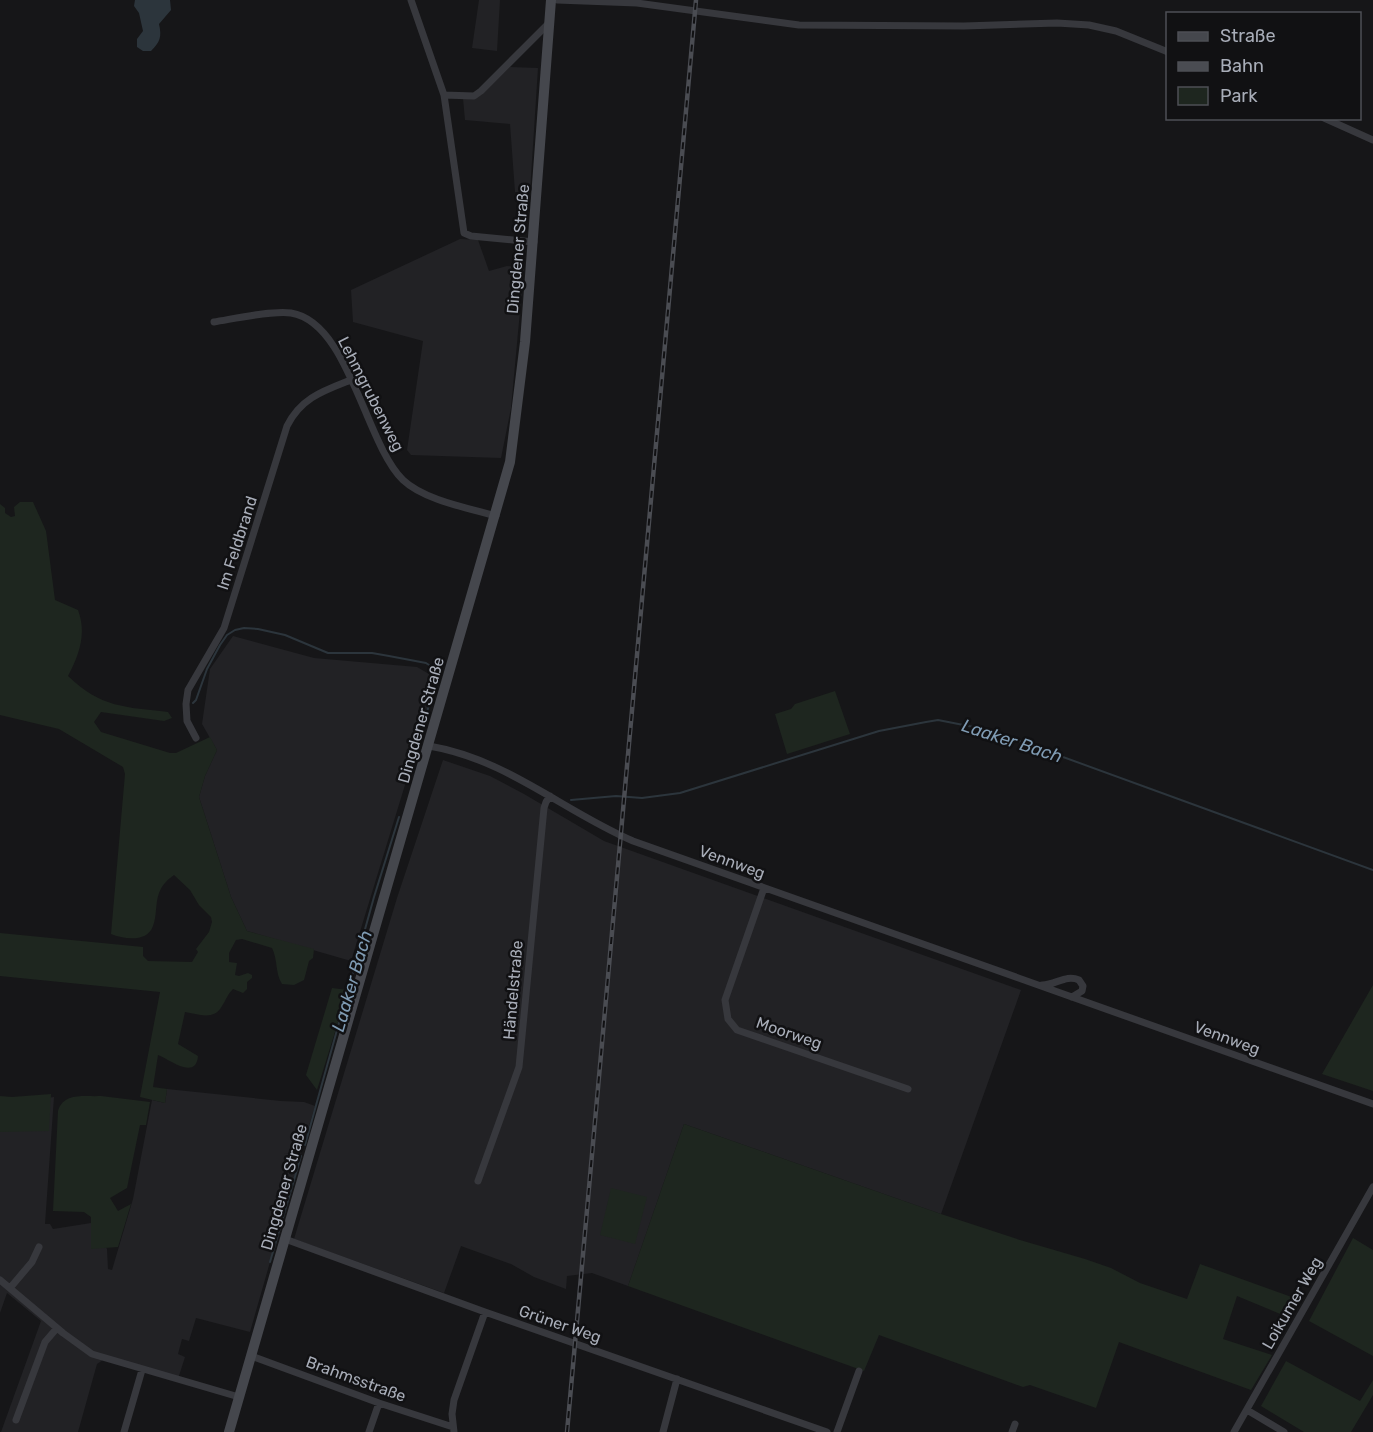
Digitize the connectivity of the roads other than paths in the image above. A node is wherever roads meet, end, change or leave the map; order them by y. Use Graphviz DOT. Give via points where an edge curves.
graph roads {
  1 [pos="411,0"];
  2 [pos="551,0"];
  3 [pos="557,0"];
  4 [pos="549,23"];
  5 [pos="1166,52"];
  6 [pos="444,94"];
  7 [pos="1328,120"];
  8 [pos="1373,140"];
  9 [pos="534,242"];
  10 [pos="214,322"];
  11 [pos="351,380"];
  12 [pos="496,516"];
  13 [pos="196,738"];
  14 [pos="429,746"];
  15 [pos="550,796"];
  16 [pos="764,888"];
  17 [pos="1036,984"];
  18 [pos="1072,997"];
  19 [pos="908,1089"];
  20 [pos="1373,1104"];
  21 [pos="478,1182"];
  22 [pos="1373,1187"];
  23 [pos="285,1239"];
  24 [pos="39,1247"];
  25 [pos="0,1280"];
  26 [pos="10,1288"];
  27 [pos="485,1312"];
  28 [pos="57,1328"];
  29 [pos="251,1356"];
  30 [pos="142,1370"];
  31 [pos="859,1371"];
  32 [pos="677,1379"];
  33 [pos="239,1397"];
  34 [pos="379,1403"];
  35 [pos="1247,1410"];
  36 [pos="16,1420"];
  37 [pos="453,1429"];
  38 [pos="124,1432"];
  39 [pos="229,1432"];
  40 [pos="369,1432"];
  41 [pos="663,1432"];
  42 [pos="827,1432"];
  43 [pos="837,1432"];
  44 [pos="1234,1432"];
  45 [pos="1284,1432"];
  1 -- 6 [label="street"];
  2 -- 4 [label="main road, Dingdener Straße"];
  3 -- 5 [label="street" via="637,3 799,25 1089,25 1116,31"];
  4 -- 6 [label="street" via="474,96"];
  4 -- 9 [label="main road, Dingdener Straße"];
  6 -- 9 [label="street" via="464,233"];
  7 -- 8 [label="street"];
  9 -- 12 [label="main road, Dingdener Straße" via="513,447"];
  10 -- 11 [label="street, Lehmgrubenweg" via="292,313 325,333"];
  11 -- 12 [label="street, Lehmgrubenweg" via="390,462 404,480 427,495"];
  11 -- 13 [label="street, Im Feldbrand" via="304,402 286,426 224,628 188,690 187,721"];
  12 -- 14 [label="main road, Dingdener Straße"];
  14 -- 15 [label="street, Vennweg" via="494,766"];
  14 -- 23 [label="main road, Dingdener Straße"];
  15 -- 16 [label="street, Vennweg" via="627,838"];
  15 -- 21 [label="street, Händelstraße" via="544,808 519,1067"];
  16 -- 17 [label="street, Vennweg"];
  16 -- 19 [label="street, Moorweg" via="725,1000 728,1019 737,1029"];
  17 -- 18 [label="street, Vennweg"];
  17 -- 18 [label="street, Vennweg" via="1052,985 1073,977 1083,986"];
  18 -- 20 [label="street, Vennweg"];
  22 -- 35 [label="street, Loikumer Weg"];
  23 -- 27 [label="street, Grüner Weg"];
  23 -- 29 [label="main road, Dingdener Straße"];
  24 -- 26 [label="street"];
  25 -- 26 [label="street"];
  26 -- 28 [label="street"];
  27 -- 32 [label="street, Grüner Weg"];
  27 -- 37 [label="street" via="454,1400"];
  28 -- 30 [label="street" via="92,1354"];
  28 -- 36 [label="street" via="45,1342"];
  29 -- 33 [label="main road, Dingdener Straße"];
  29 -- 34 [label="street, Brahmsstraße"];
  30 -- 33 [label="street"];
  30 -- 38 [label="street"];
  31 -- 43 [label="street"];
  32 -- 41 [label="street"];
  32 -- 42 [label="street, Grüner Weg"];
  33 -- 39 [label="main road, Dingdener Straße"];
  34 -- 37 [label="street, Brahmsstraße"];
  34 -- 40 [label="street"];
  35 -- 44 [label="street, Loikumer Weg"];
  35 -- 45 [label="street"];
}
